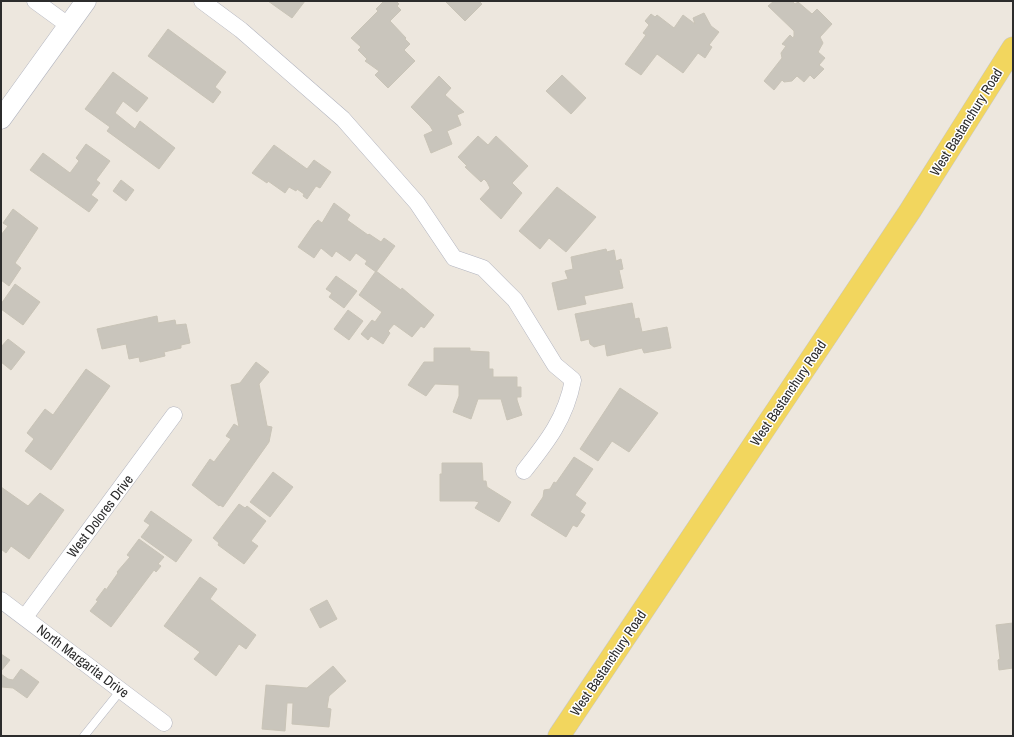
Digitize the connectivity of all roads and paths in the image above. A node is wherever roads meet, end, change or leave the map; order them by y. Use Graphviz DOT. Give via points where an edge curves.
graph roads {
  1 [pos="35,1"];
  2 [pos="86,1"];
  3 [pos="202,1"];
  4 [pos="68,25"];
  5 [pos="1013,48"];
  6 [pos="1,119"];
  7 [pos="174,415"];
  8 [pos="524,471"];
  9 [pos="1,600"];
  10 [pos="25,617"];
  11 [pos="121,690"];
  12 [pos="164,723"];
  13 [pos="84,736"];
  14 [pos="559,736"];
  1 -- 4 [label="street"];
  2 -- 4 [label="street"];
  3 -- 8 [label="street" via="241,30 343,119 416,203 454,258 483,268 515,300 555,365 573,380 570,397 552,435"];
  4 -- 6 [label="street"];
  5 -- 14 [label="main road, West Bastanchury Road" via="910,212"];
  7 -- 10 [label="street, West Dolores Drive"];
  9 -- 10 [label="street, North Margarita Drive"];
  10 -- 11 [label="street, North Margarita Drive"];
  11 -- 12 [label="street, North Margarita Drive"];
  11 -- 13 [label="lane"];
}
